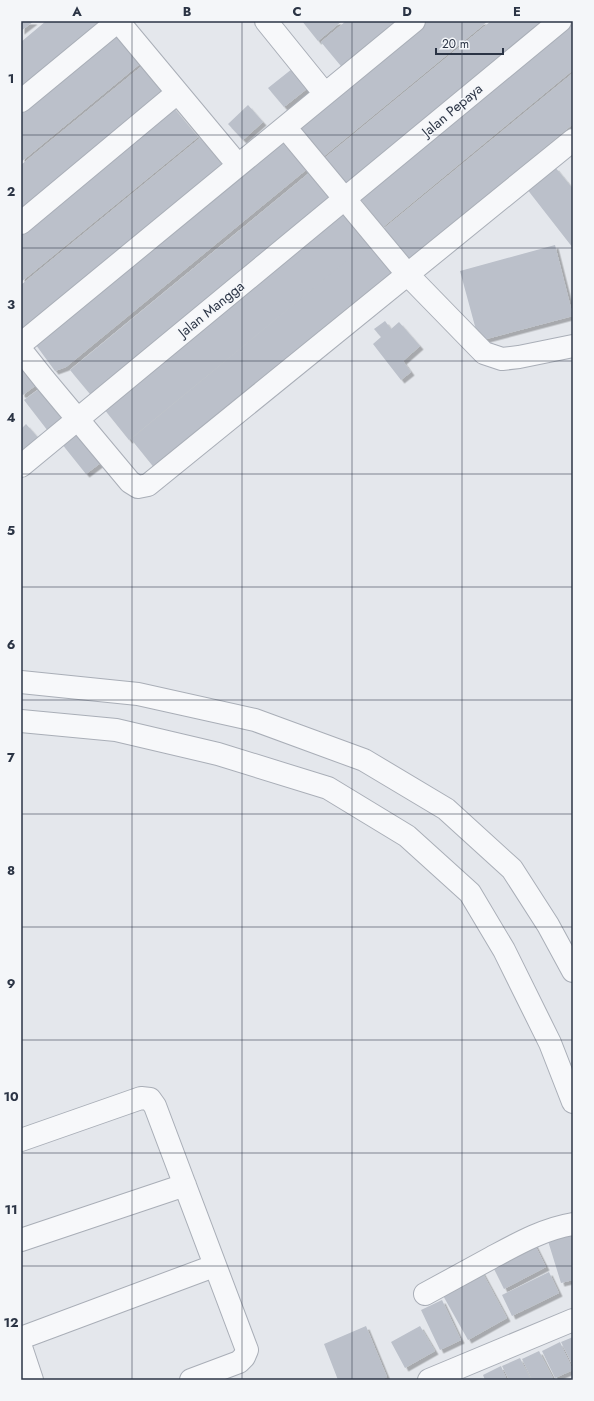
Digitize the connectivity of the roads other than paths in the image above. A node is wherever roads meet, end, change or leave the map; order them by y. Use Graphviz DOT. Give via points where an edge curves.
graph roads {
  1 [pos="118,21"];
  2 [pos="266,21"];
  3 [pos="414,21"];
  4 [pos="560,21"];
  5 [pos="178,93"];
  6 [pos="325,94"];
  7 [pos="21,101"];
  8 [pos="285,127"];
  9 [pos="573,140"];
  10 [pos="238,165"];
  11 [pos="345,199"];
  12 [pos="21,222"];
  13 [pos="408,275"];
  14 [pos="21,344"];
  15 [pos="573,346"];
  16 [pos="21,350"];
  17 [pos="78,419"];
  18 [pos="21,466"];
  19 [pos="21,682"];
  20 [pos="21,721"];
  21 [pos="573,971"];
  22 [pos="573,1102"];
  23 [pos="21,1140"];
  24 [pos="185,1185"];
  25 [pos="573,1224"];
  26 [pos="21,1240"];
  27 [pos="214,1266"];
  28 [pos="425,1294"];
  29 [pos="573,1320"];
  30 [pos="21,1338"];
  31 [pos="21,1347"];
  32 [pos="32,1380"];
  33 [pos="191,1380"];
  34 [pos="429,1380"];
  1 -- 5 [label="street"];
  1 -- 7 [label="street"];
  2 -- 6 [label="street"];
  3 -- 6 [label="street"];
  4 -- 11 [label="street, Jalan Pepaya"];
  5 -- 10 [label="street"];
  5 -- 12 [label="street"];
  6 -- 8 [label="street"];
  8 -- 10 [label="street"];
  8 -- 11 [label="street"];
  9 -- 13 [label="street"];
  10 -- 14 [label="street"];
  11 -- 13 [label="street"];
  11 -- 17 [label="street, Jalan Mangga"];
  13 -- 15 [label="street" via="484,353 502,359"];
  13 -- 17 [label="street" via="148,485 138,487 130,482"];
  16 -- 17 [label="street"];
  17 -- 18 [label="street, Jalan Mangga"];
  19 -- 21 [label="street" via="138,694 247,718 364,760 446,809 512,870 548,925"];
  20 -- 22 [label="street" via="116,730 218,754 328,788 407,836 470,893 504,950 550,1043"];
  23 -- 24 [label="street" via="141,1098 150,1099"];
  24 -- 26 [label="street"];
  24 -- 27 [label="street"];
  25 -- 28 [label="street" via="542,1233 515,1245"];
  27 -- 30 [label="street"];
  27 -- 33 [label="street" via="247,1350 239,1362"];
  29 -- 34 [label="street"];
  31 -- 32 [label="street"];
}
